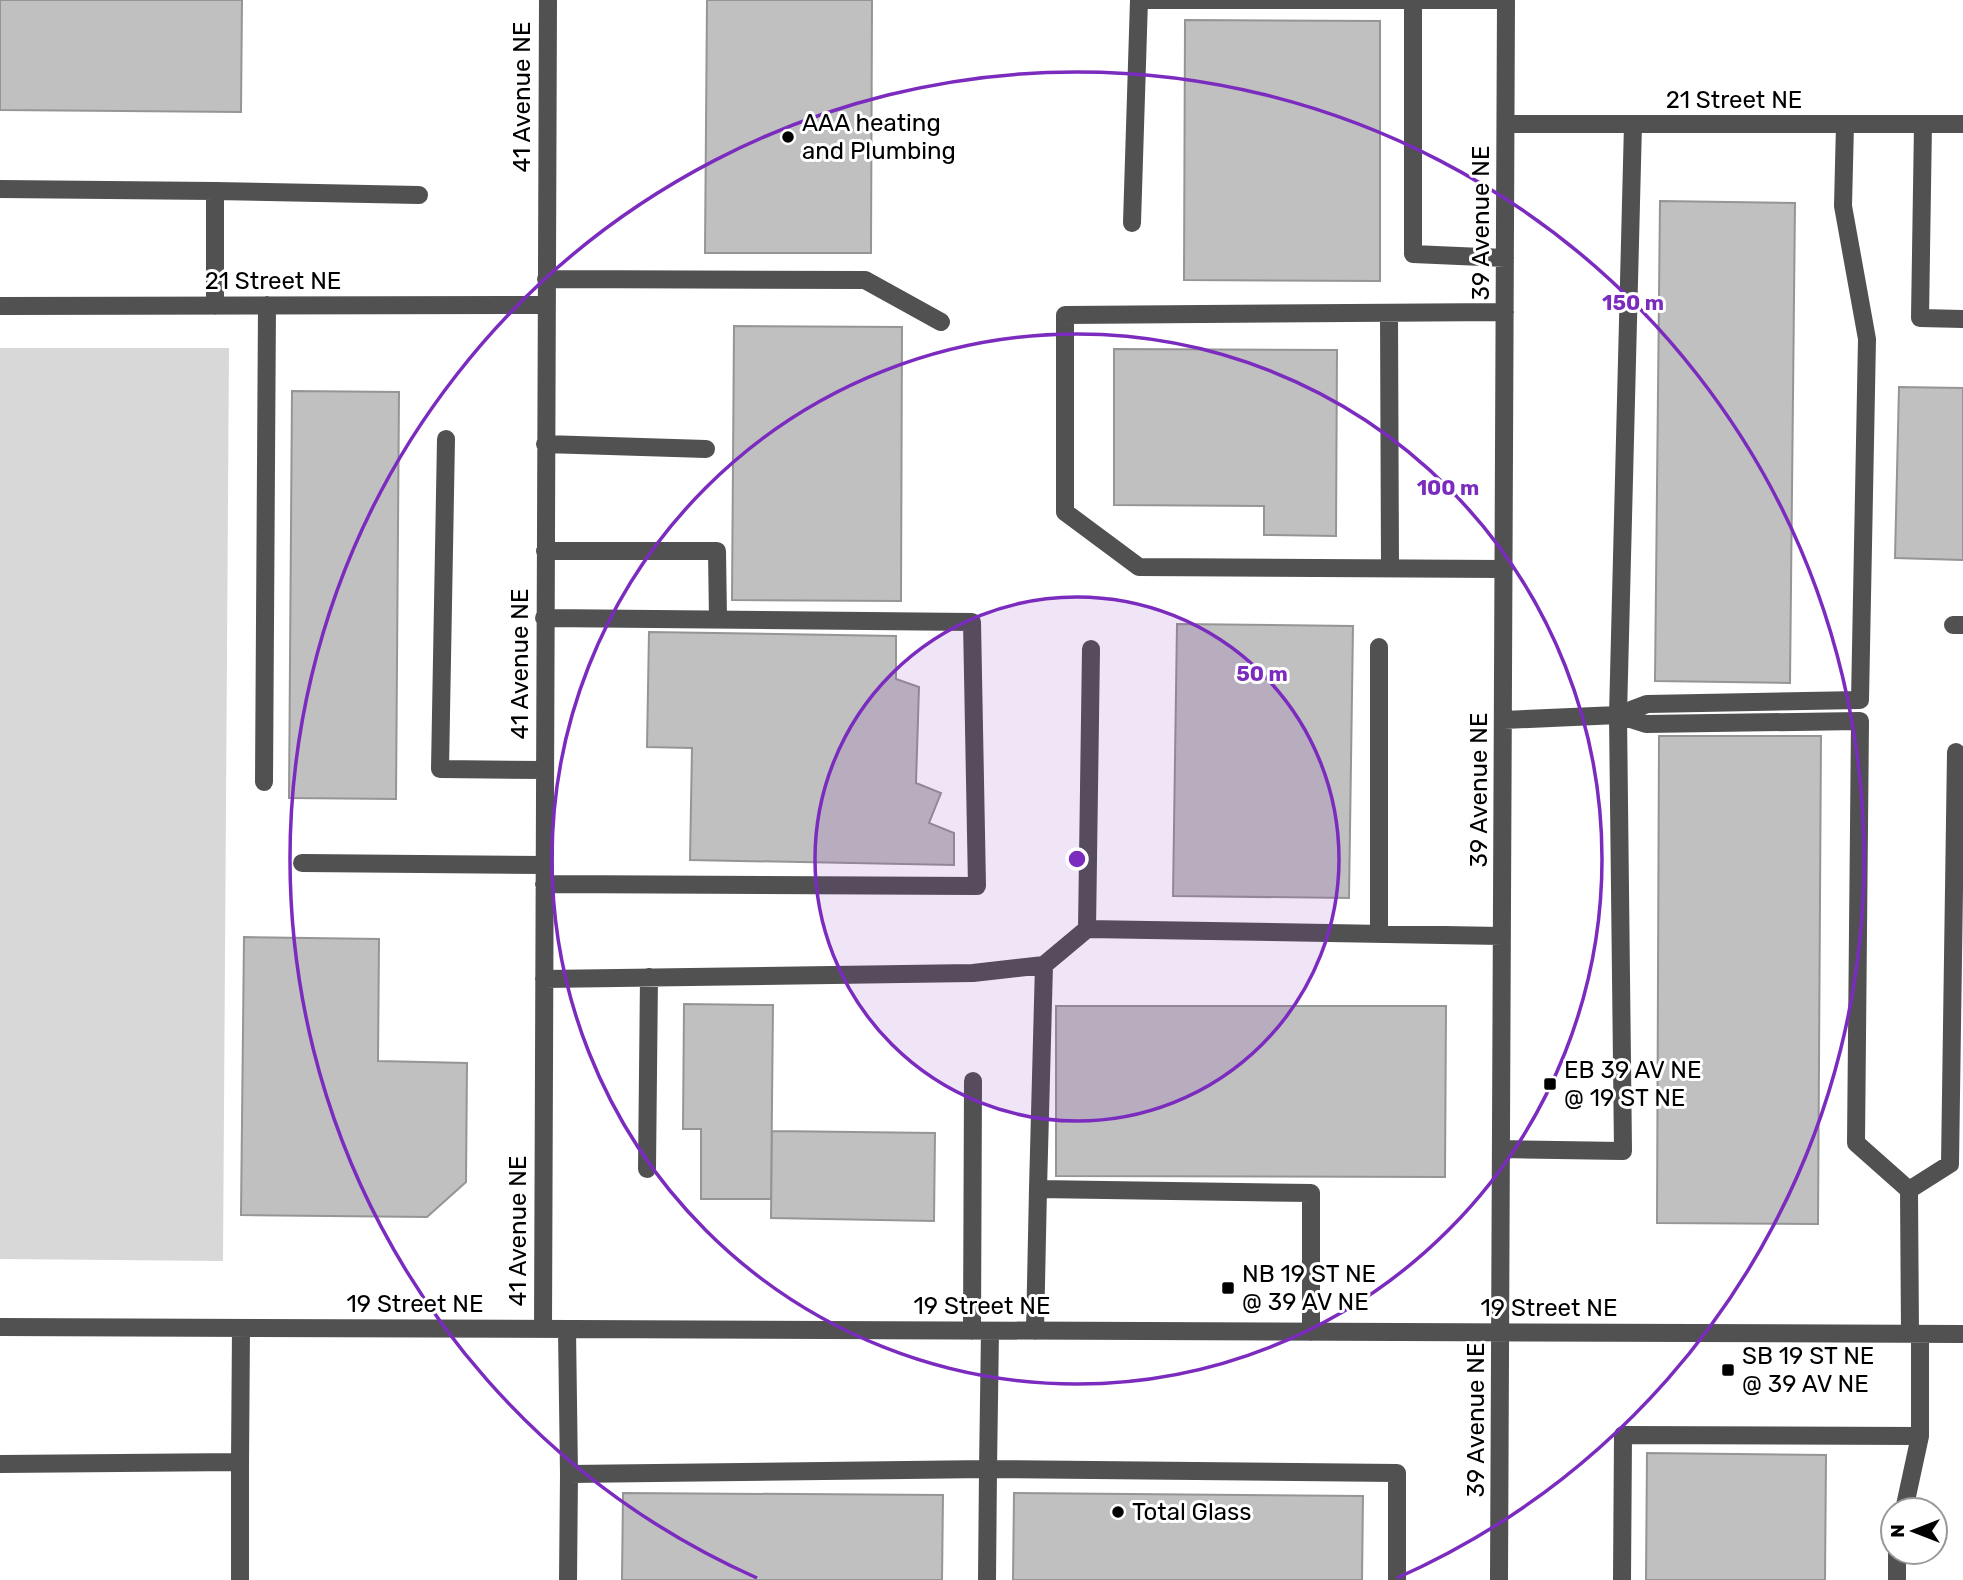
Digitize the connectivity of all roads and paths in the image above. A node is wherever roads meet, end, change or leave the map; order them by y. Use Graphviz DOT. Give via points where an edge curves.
graph roads {
  1 [pos="548,0"];
  2 [pos="1413,0"];
  3 [pos="1506,0"];
  4 [pos="1506,124"];
  5 [pos="1633,124"];
  6 [pos="1845,124"];
  7 [pos="1923,124"];
  8 [pos="1963,124"];
  9 [pos="0,189"];
  10 [pos="215,191"];
  11 [pos="419,195"];
  12 [pos="1132,223"];
  13 [pos="1505,258"];
  14 [pos="545,279"];
  15 [pos="545,305"];
  16 [pos="0,306"];
  17 [pos="215,306"];
  18 [pos="267,306"];
  19 [pos="1505,312"];
  20 [pos="1389,313"];
  21 [pos="1963,319"];
  22 [pos="941,322"];
  23 [pos="446,439"];
  24 [pos="545,444"];
  25 [pos="706,449"];
  26 [pos="545,551"];
  27 [pos="1390,568"];
  28 [pos="1504,569"];
  29 [pos="544,618"];
  30 [pos="718,619"];
  31 [pos="1379,648"];
  32 [pos="1091,649"];
  33 [pos="1618,715"];
  34 [pos="1504,720"];
  35 [pos="1956,752"];
  36 [pos="544,770"];
  37 [pos="264,782"];
  38 [pos="302,863"];
  39 [pos="544,865"];
  40 [pos="544,884"];
  41 [pos="1087,929"];
  42 [pos="1379,934"];
  43 [pos="1502,936"];
  44 [pos="1044,965"];
  45 [pos="649,977"];
  46 [pos="544,979"];
  47 [pos="973,1081"];
  48 [pos="1501,1149"];
  49 [pos="647,1169"];
  50 [pos="1038,1189"];
  51 [pos="1909,1190"];
  52 [pos="0,1327"];
  53 [pos="241,1328"];
  54 [pos="543,1329"];
  55 [pos="567,1329"];
  56 [pos="981,1331"];
  57 [pos="1035,1331"];
  58 [pos="1311,1332"];
  59 [pos="1501,1332"];
  60 [pos="1915,1334"];
  61 [pos="1963,1334"];
  62 [pos="1920,1436"];
  63 [pos="240,1462"];
  64 [pos="0,1464"];
  65 [pos="988,1469"];
  66 [pos="569,1474"];
  67 [pos="1907,1496"];
  68 [pos="240,1580"];
  69 [pos="568,1580"];
  70 [pos="986,1580"];
  71 [pos="1397,1580"];
  72 [pos="1499,1580"];
  73 [pos="1622,1580"];
  1 -- 14 [label="street, 41 Avenue NE"];
  2 -- 3 [label="street"];
  2 -- 12 [label="street" via="1139,0"];
  2 -- 13 [label="street" via="1413,254"];
  3 -- 4 [label="street, 39 Avenue NE"];
  4 -- 5 [label="street, 21 Street NE"];
  4 -- 13 [label="street, 39 Avenue NE"];
  5 -- 6 [label="street, 21 Street NE"];
  5 -- 33 [label="street"];
  6 -- 7 [label="street, 21 Street NE"];
  6 -- 33 [label="street" via="1843,206 1867,339 1860,700 1647,704"];
  7 -- 8 [label="street, 21 Street NE"];
  7 -- 21 [label="street" via="1920,318"];
  9 -- 10 [label="street"];
  10 -- 11 [label="street"];
  10 -- 17 [label="street"];
  13 -- 19 [label="street, 39 Avenue NE"];
  14 -- 15 [label="street, 41 Avenue NE"];
  14 -- 22 [label="street" via="865,281"];
  15 -- 18 [label="street, 21 Street NE"];
  15 -- 24 [label="street, 41 Avenue NE"];
  16 -- 17 [label="street, 21 Street NE"];
  17 -- 18 [label="street, 21 Street NE"];
  18 -- 37 [label="street"];
  19 -- 20 [label="street"];
  19 -- 28 [label="street, 39 Avenue NE"];
  20 -- 27 [label="street"];
  20 -- 27 [label="street" via="1065,315 1065,513 1139,566"];
  23 -- 36 [label="street" via="440,769"];
  24 -- 25 [label="street"];
  24 -- 26 [label="street, 41 Avenue NE"];
  26 -- 29 [label="street, 41 Avenue NE"];
  26 -- 30 [label="street" via="717,551"];
  27 -- 28 [label="street"];
  28 -- 34 [label="street, 39 Avenue NE"];
  29 -- 30 [label="street"];
  29 -- 36 [label="street, 41 Avenue NE"];
  30 -- 40 [label="street" via="972,622 977,886"];
  31 -- 42 [label="street"];
  32 -- 41 [label="street"];
  33 -- 34 [label="street"];
  33 -- 48 [label="street" via="1623,1151"];
  33 -- 51 [label="street" via="1646,723 1860,721 1856,1143"];
  34 -- 43 [label="street, 39 Avenue NE"];
  35 -- 51 [label="street" via="1950,1164"];
  36 -- 39 [label="street, 41 Avenue NE"];
  38 -- 39 [label="street"];
  39 -- 40 [label="street, 41 Avenue NE"];
  40 -- 46 [label="street, 41 Avenue NE"];
  41 -- 42 [label="street"];
  41 -- 44 [label="street"];
  42 -- 43 [label="street"];
  43 -- 48 [label="street, 39 Avenue NE"];
  44 -- 45 [label="street" via="973,973"];
  44 -- 50 [label="street"];
  45 -- 46 [label="street"];
  45 -- 49 [label="street"];
  46 -- 54 [label="street, 41 Avenue NE"];
  47 -- 56 [label="street"];
  48 -- 59 [label="street, 39 Avenue NE"];
  50 -- 57 [label="street"];
  50 -- 58 [label="street" via="1311,1193"];
  51 -- 60 [label="street"];
  52 -- 53 [label="street, 19 Street NE"];
  53 -- 54 [label="street, 19 Street NE"];
  53 -- 63 [label="street"];
  54 -- 55 [label="street, 19 Street NE"];
  55 -- 56 [label="street, 19 Street NE"];
  55 -- 66 [label="street"];
  56 -- 57 [label="street, 19 Street NE"];
  56 -- 65 [label="street"];
  57 -- 58 [label="street, 19 Street NE"];
  58 -- 59 [label="street, 19 Street NE"];
  59 -- 60 [label="street, 19 Street NE"];
  59 -- 72 [label="street, 39 Avenue NE"];
  60 -- 61 [label="street, 19 Street NE"];
  60 -- 62 [label="street"];
  62 -- 67 [label="street"];
  62 -- 73 [label="street" via="1623,1435"];
  63 -- 64 [label="street"];
  63 -- 68 [label="street"];
  65 -- 66 [label="street"];
  65 -- 70 [label="street"];
  65 -- 71 [label="street" via="1397,1473"];
  66 -- 69 [label="street"];
}
